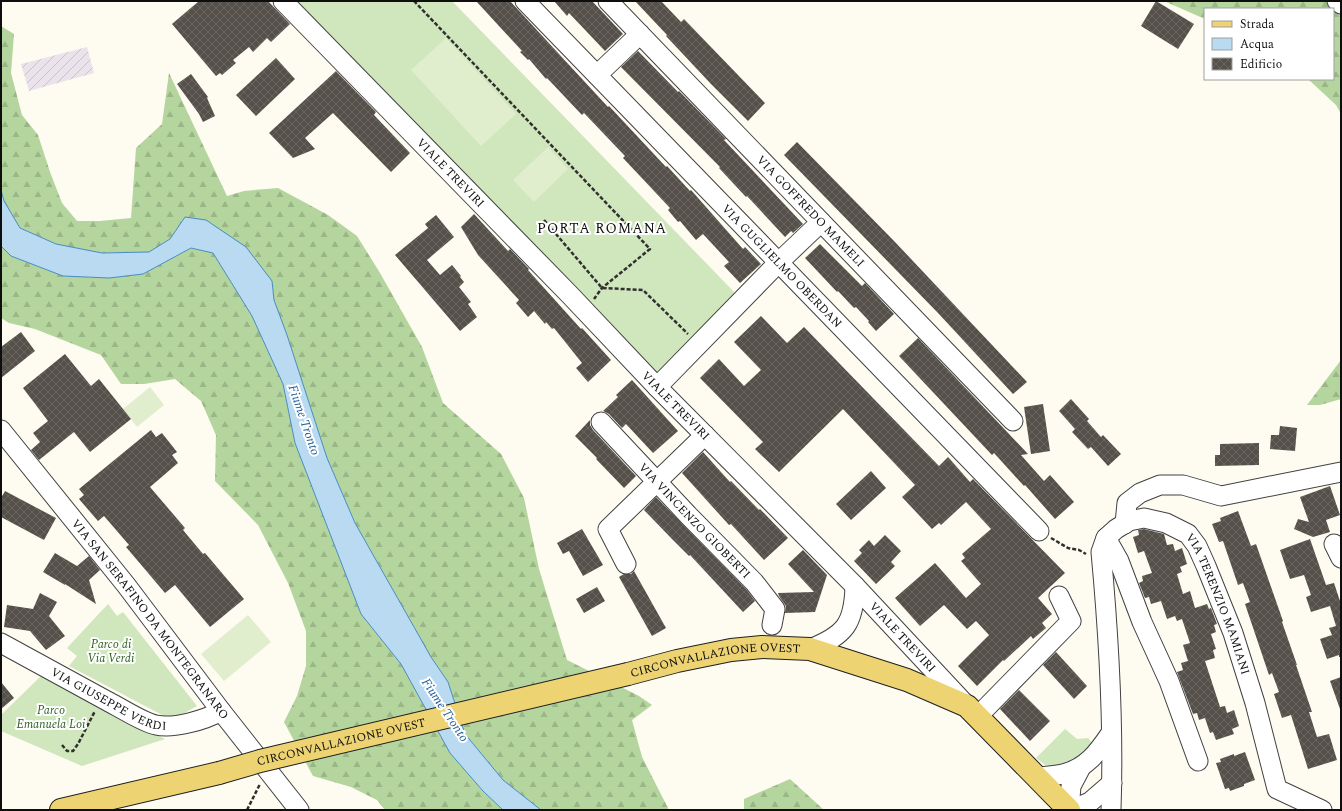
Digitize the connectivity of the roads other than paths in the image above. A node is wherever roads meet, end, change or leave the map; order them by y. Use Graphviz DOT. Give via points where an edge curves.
graph roads {
  1 [pos="283,1"];
  2 [pos="525,1"];
  3 [pos="608,1"];
  4 [pos="1337,1"];
  5 [pos="1341,4"];
  6 [pos="640,34"];
  7 [pos="597,75"];
  8 [pos="821,222"];
  9 [pos="779,262"];
  10 [pos="657,387"];
  11 [pos="1013,421"];
  12 [pos="601,422"];
  13 [pos="705,435"];
  14 [pos="4,441"];
  15 [pos="1341,472"];
  16 [pos="657,482"];
  17 [pos="1125,524"];
  18 [pos="1039,531"];
  19 [pos="1106,538"];
  20 [pos="626,564"];
  21 [pos="854,586"];
  22 [pos="1059,596"];
  23 [pos="772,625"];
  24 [pos="1,643"];
  25 [pos="810,649"];
  26 [pos="221,711"];
  27 [pos="972,711"];
  28 [pos="1111,733"];
  29 [pos="1198,760"];
  30 [pos="1081,767"];
  31 [pos="1038,777"];
  32 [pos="1112,783"];
  33 [pos="290,806"];
  34 [pos="62,810"];
  35 [pos="1070,810"];
  36 [pos="1111,810"];
  37 [pos="1322,810"];
  1 -- 10 [label="street, VIALE TREVIRI"];
  2 -- 7 [label="street, VIA GUGLIELMO OBERDAN"];
  3 -- 6 [label="street, VIA GOFFREDO MAMELI"];
  4 -- 5 [label="street"];
  6 -- 7 [label="street"];
  6 -- 8 [label="street, VIA GOFFREDO MAMELI"];
  7 -- 9 [label="street, VIA GUGLIELMO OBERDAN"];
  8 -- 9 [label="street"];
  8 -- 11 [label="street, VIA GOFFREDO MAMELI"];
  9 -- 10 [label="street"];
  9 -- 18 [label="street, VIA GUGLIELMO OBERDAN"];
  10 -- 13 [label="street, VIALE TREVIRI"];
  12 -- 16 [label="street, VIA VINCENZO GIOBERTI"];
  13 -- 16 [label="street"];
  13 -- 21 [label="street, VIALE TREVIRI"];
  14 -- 26 [label="street, VIA SAN SERAFINO DA MONTEGRANARO" via="126,585"];
  15 -- 17 [label="street" via="1221,496 1183,485 1160,485 1140,493 1127,503"];
  16 -- 20 [label="street" via="608,529"];
  16 -- 23 [label="street, VIA VINCENZO GIOBERTI" via="754,582 775,609"];
  17 -- 19 [label="street, VIA TERENZIO MAMIANI"];
  17 -- 37 [label="street, VIA TERENZIO MAMIANI" via="1144,518 1166,523 1188,534 1197,546 1235,640 1278,789"];
  19 -- 28 [label="street" via="1101,552 1109,658"];
  19 -- 29 [label="street" via="1119,561 1142,622 1169,681"];
  21 -- 25 [label="street, CIRCONVALLAZIONE OVEST" via="852,612 846,627 837,636"];
  21 -- 27 [label="street, VIALE TREVIRI"];
  22 -- 27 [label="street" via="1071,621"];
  24 -- 26 [label="street, VIA GIUSEPPE VERDI" via="154,725 187,723"];
  25 -- 27 [label="main road, CIRCONVALLAZIONE OVEST" via="907,680"];
  25 -- 34 [label="main road, CIRCONVALLAZIONE OVEST, bridge" via="762,647 731,650 677,661"];
  26 -- 33 [label="street, VIA SAN SERAFINO DA MONTEGRANARO"];
  27 -- 31 [label="main road, VIALE TREVIRI"];
  28 -- 30 [label="street" via="1098,753"];
  28 -- 32 [label="street"];
  30 -- 31 [label="street" via="1063,774"];
  30 -- 35 [label="street" via="1071,786"];
  31 -- 35 [label="main road, VIALE TREVIRI"];
  32 -- 35 [label="street" via="1090,802"];
  32 -- 36 [label="street"];
}
